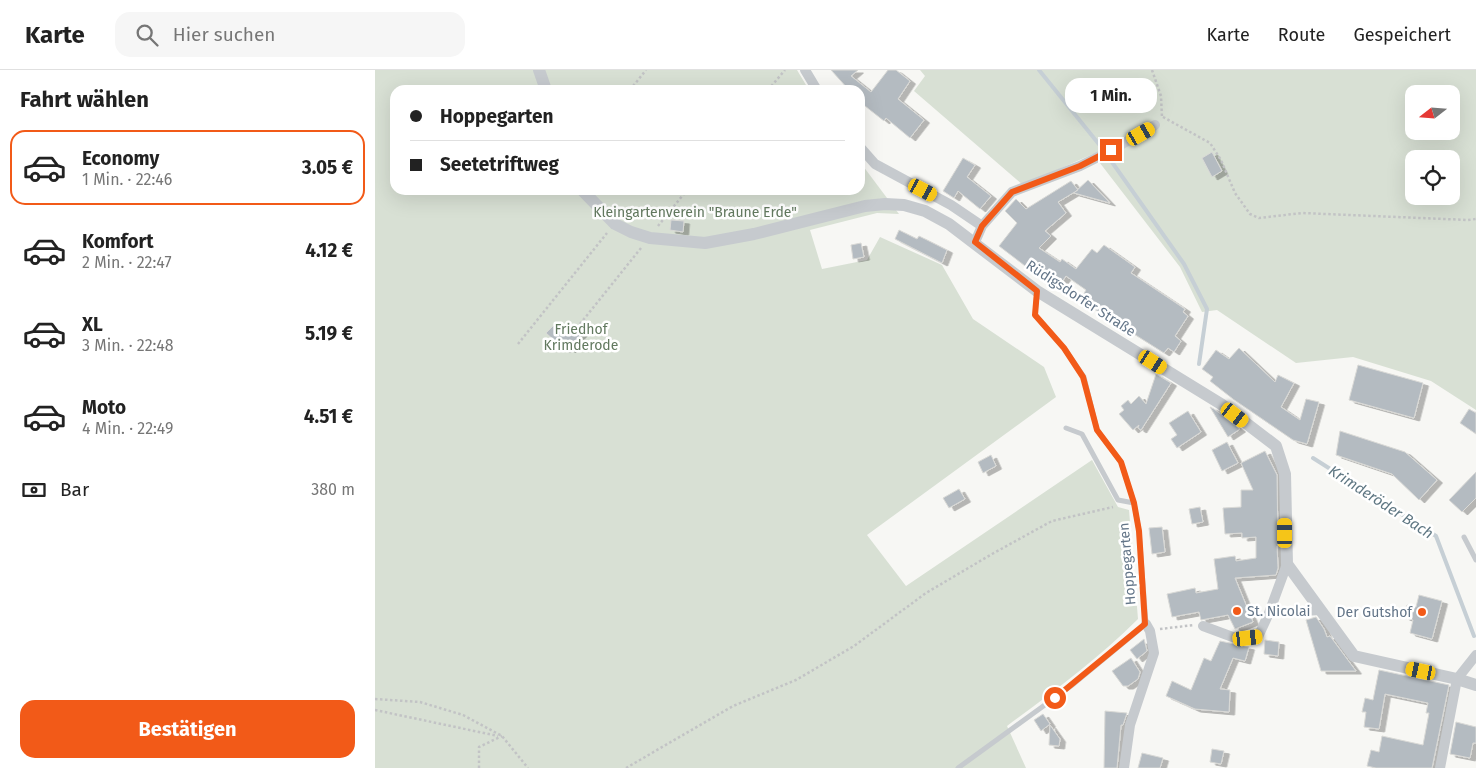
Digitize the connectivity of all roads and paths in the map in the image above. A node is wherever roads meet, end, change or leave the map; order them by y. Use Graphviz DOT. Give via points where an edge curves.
graph roads {
  1 [pos="539,70"];
  2 [pos="646,70"];
  3 [pos="785,70"];
  4 [pos="805,70"];
  5 [pos="1153,70"];
  6 [pos="544,85"];
  7 [pos="634,85"];
  8 [pos="772,85"];
  9 [pos="814,85"];
  10 [pos="1162,116"];
  11 [pos="1155,125"];
  12 [pos="865,153"];
  13 [pos="587,195"];
  14 [pos="683,195"];
  15 [pos="1476,219"];
  16 [pos="615,224"];
  17 [pos="982,226"];
  18 [pos="650,238"];
  19 [pos="975,242"];
  20 [pos="1037,291"];
  21 [pos="580,324"];
  22 [pos="518,344"];
  23 [pos="1066,428"];
  24 [pos="1119,500"];
  25 [pos="1134,503"];
  26 [pos="1464,537"];
  27 [pos="1476,560"];
  28 [pos="1287,564"];
  29 [pos="1320,610"];
  30 [pos="1269,613"];
  31 [pos="1203,626"];
  32 [pos="1148,627"];
  33 [pos="1476,655"];
  34 [pos="1457,679"];
  35 [pos="1476,685"];
  36 [pos="375,700"];
  37 [pos="375,710"];
  38 [pos="502,736"];
  39 [pos="479,768"];
  40 [pos="528,768"];
  41 [pos="626,768"];
  42 [pos="958,768"];
  43 [pos="1124,768"];
  44 [pos="1440,768"];
  1 -- 6 [label="street"];
  2 -- 7 [label="path"];
  3 -- 8 [label="path"];
  4 -- 9 [label="street"];
  5 -- 10 [label="path" via="1161,96"];
  10 -- 11 [label="path"];
  10 -- 15 [label="path" via="1210,143 1235,192 1250,214 1259,218 1302,213"];
  11 -- 17 [label="street" via="1080,166 1012,192"];
  12 -- 17 [label="street" via="875,164"];
  13 -- 16 [label="street, Rüdigsdorfer Straße"];
  14 -- 18 [label="path"];
  16 -- 18 [label="street, Rüdigsdorfer Straße"];
  16 -- 22 [label="path"];
  17 -- 19 [label="street"];
  18 -- 19 [label="street, Rüdigsdorfer Straße" via="705,243 885,204 925,211"];
  18 -- 21 [label="path"];
  19 -- 20 [label="street, Rüdigsdorfer Straße"];
  20 -- 25 [label="lane, Hoppegarten" via="1035,315 1064,348 1083,377 1097,430 1121,462"];
  20 -- 28 [label="street, Rüdigsdorfer Straße" via="1221,404 1276,446 1285,474"];
  23 -- 24 [label="lane" via="1082,434"];
  24 -- 25 [label="lane"];
  24 -- 41 [label="path" via="1116,506 1052,521 926,593 854,646 796,680 733,706"];
  25 -- 32 [label="lane, Hoppegarten"];
  26 -- 27 [label="lane"];
  28 -- 29 [label="street"];
  28 -- 30 [label="street"];
  29 -- 30 [label="street"];
  29 -- 34 [label="street" via="1354,656"];
  30 -- 31 [label="street" via="1258,637 1237,639"];
  31 -- 32 [label="path"];
  32 -- 42 [label="lane, Hoppegarten"];
  32 -- 43 [label="street, Hoppegarten" via="1154,653 1130,725"];
  33 -- 34 [label="street"];
  34 -- 35 [label="street"];
  34 -- 44 [label="street"];
  36 -- 38 [label="path" via="420,702 463,714"];
  37 -- 38 [label="path"];
  38 -- 39 [label="path" via="479,746"];
  38 -- 40 [label="path"];
}
